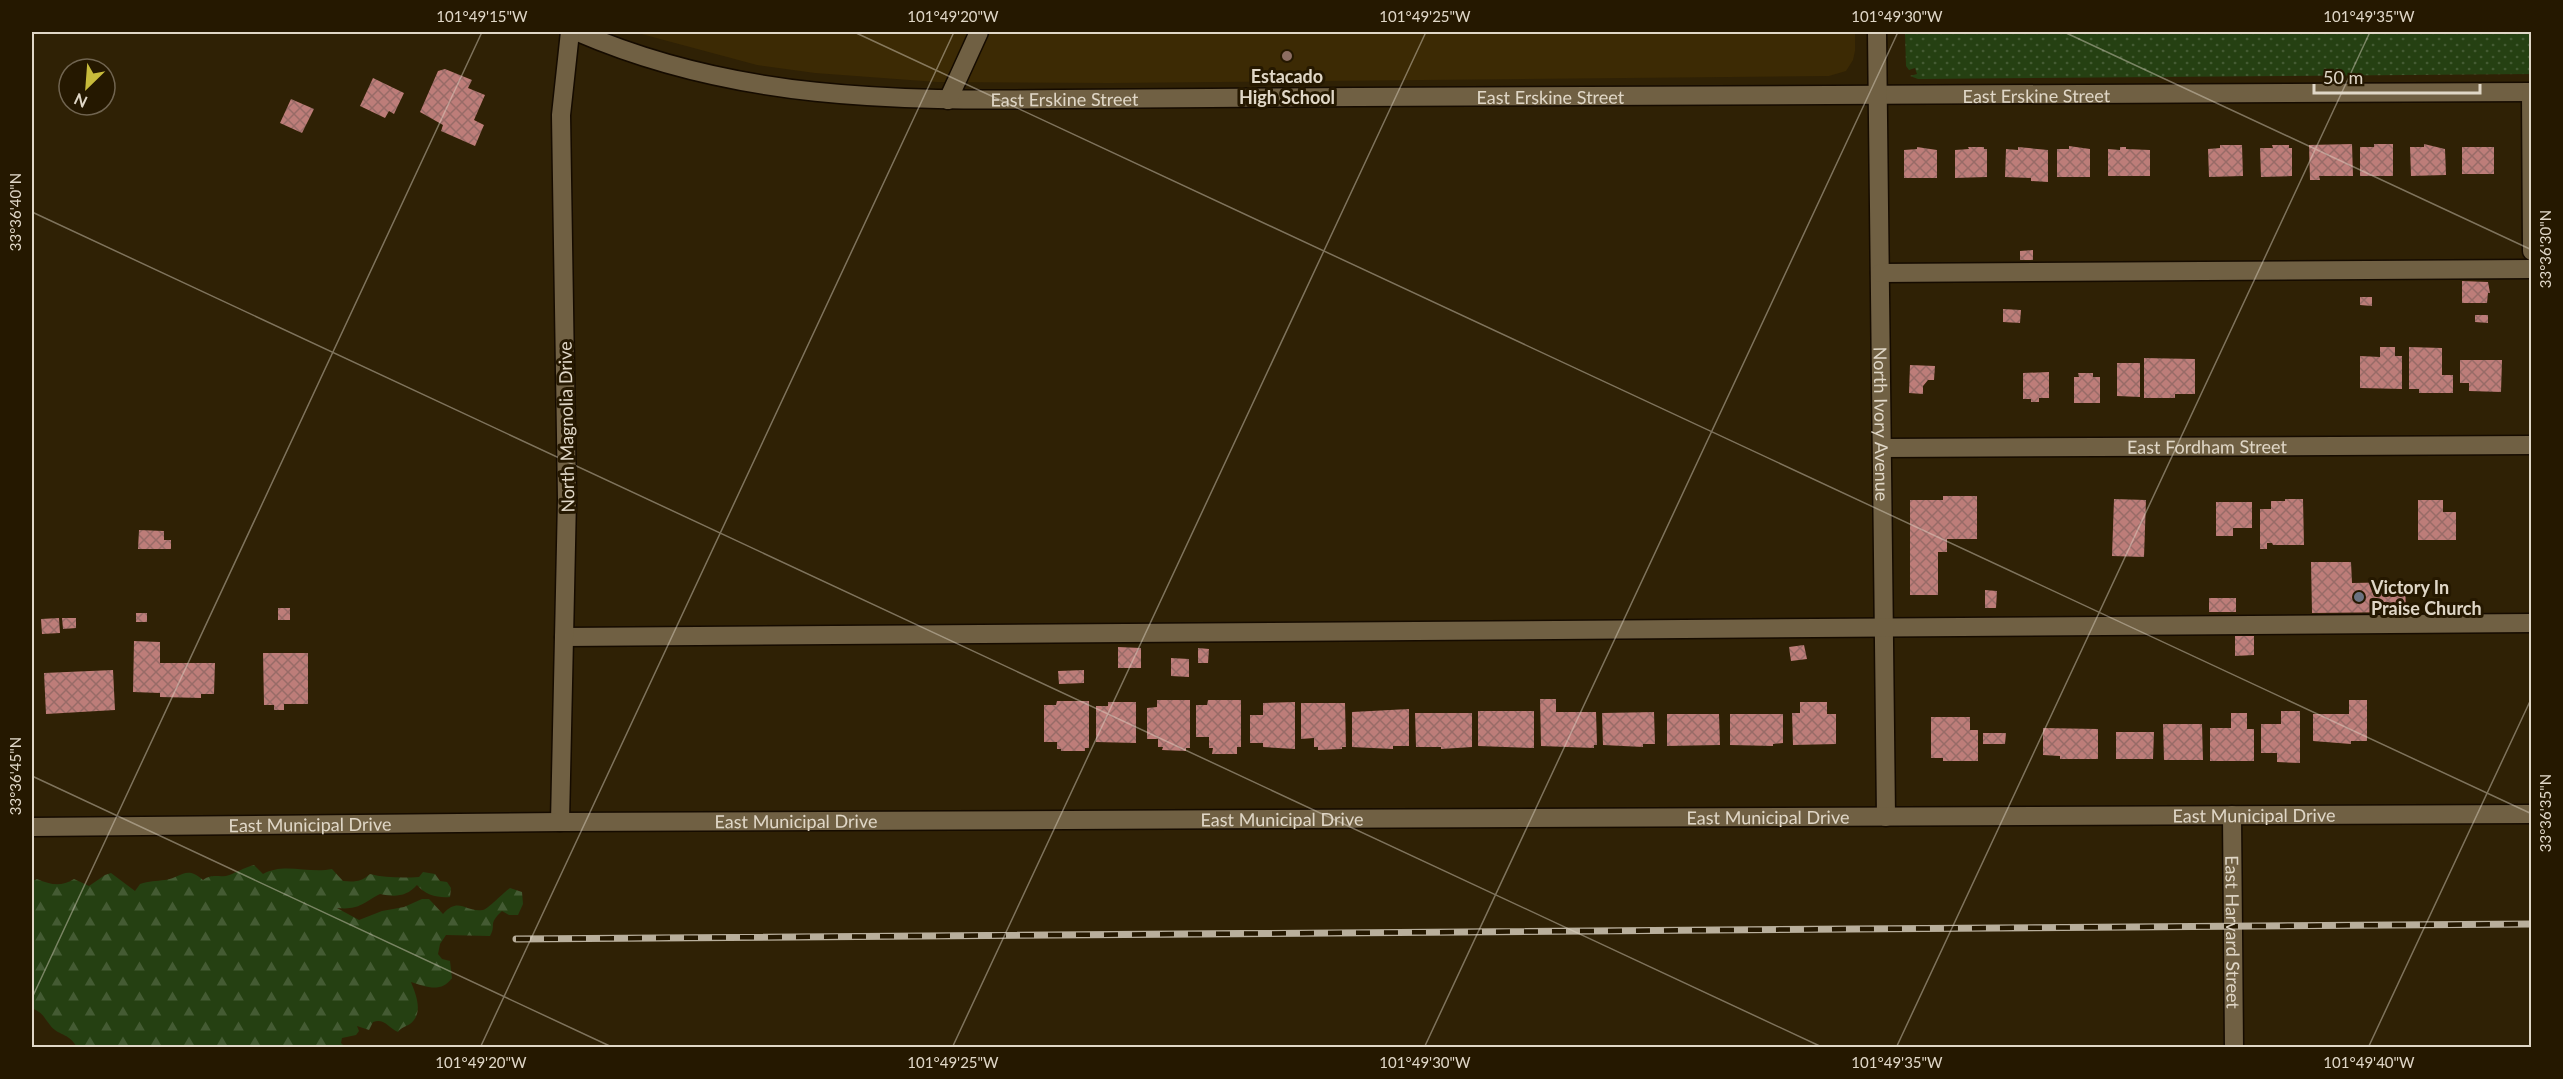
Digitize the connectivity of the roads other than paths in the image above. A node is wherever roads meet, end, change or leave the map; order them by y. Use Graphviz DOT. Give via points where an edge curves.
graph roads {
  1 [pos="570,32"];
  2 [pos="578,32"];
  3 [pos="979,32"];
  4 [pos="1878,32"];
  5 [pos="616,39"];
  6 [pos="2531,92"];
  7 [pos="1877,98"];
  8 [pos="948,100"];
  9 [pos="2532,250"];
  10 [pos="2532,269"];
  11 [pos="1880,273"];
  12 [pos="2532,445"];
  13 [pos="1883,448"];
  14 [pos="2532,623"];
  15 [pos="1885,628"];
  16 [pos="564,637"];
  17 [pos="2532,814"];
  18 [pos="2232,815"];
  19 [pos="1886,817"];
  20 [pos="560,822"];
  21 [pos="32,827"];
  22 [pos="2234,1047"];
  1 -- 16 [label="street, North Magnolia Drive" via="561,115 567,499"];
  2 -- 5 [label="street, East Erskine Street"];
  3 -- 8 [label="street"];
  4 -- 7 [label="street, North Ivory Avenue"];
  5 -- 8 [label="street, East Erskine Street" via="674,66 744,82 870,98"];
  6 -- 7 [label="street, East Erskine Street"];
  6 -- 9 [label="street"];
  7 -- 8 [label="street, East Erskine Street"];
  7 -- 11 [label="street, North Ivory Avenue"];
  10 -- 11 [label="street"];
  11 -- 13 [label="street, North Ivory Avenue"];
  12 -- 13 [label="street, East Fordham Street"];
  13 -- 15 [label="street, North Ivory Avenue"];
  14 -- 15 [label="street"];
  15 -- 16 [label="street"];
  15 -- 19 [label="street, North Ivory Avenue"];
  16 -- 20 [label="street, North Magnolia Drive"];
  17 -- 18 [label="street, East Municipal Drive"];
  18 -- 19 [label="street, East Municipal Drive"];
  18 -- 22 [label="street, East Harvard Street"];
  19 -- 20 [label="street, East Municipal Drive"];
  20 -- 21 [label="street, East Municipal Drive"];
}
